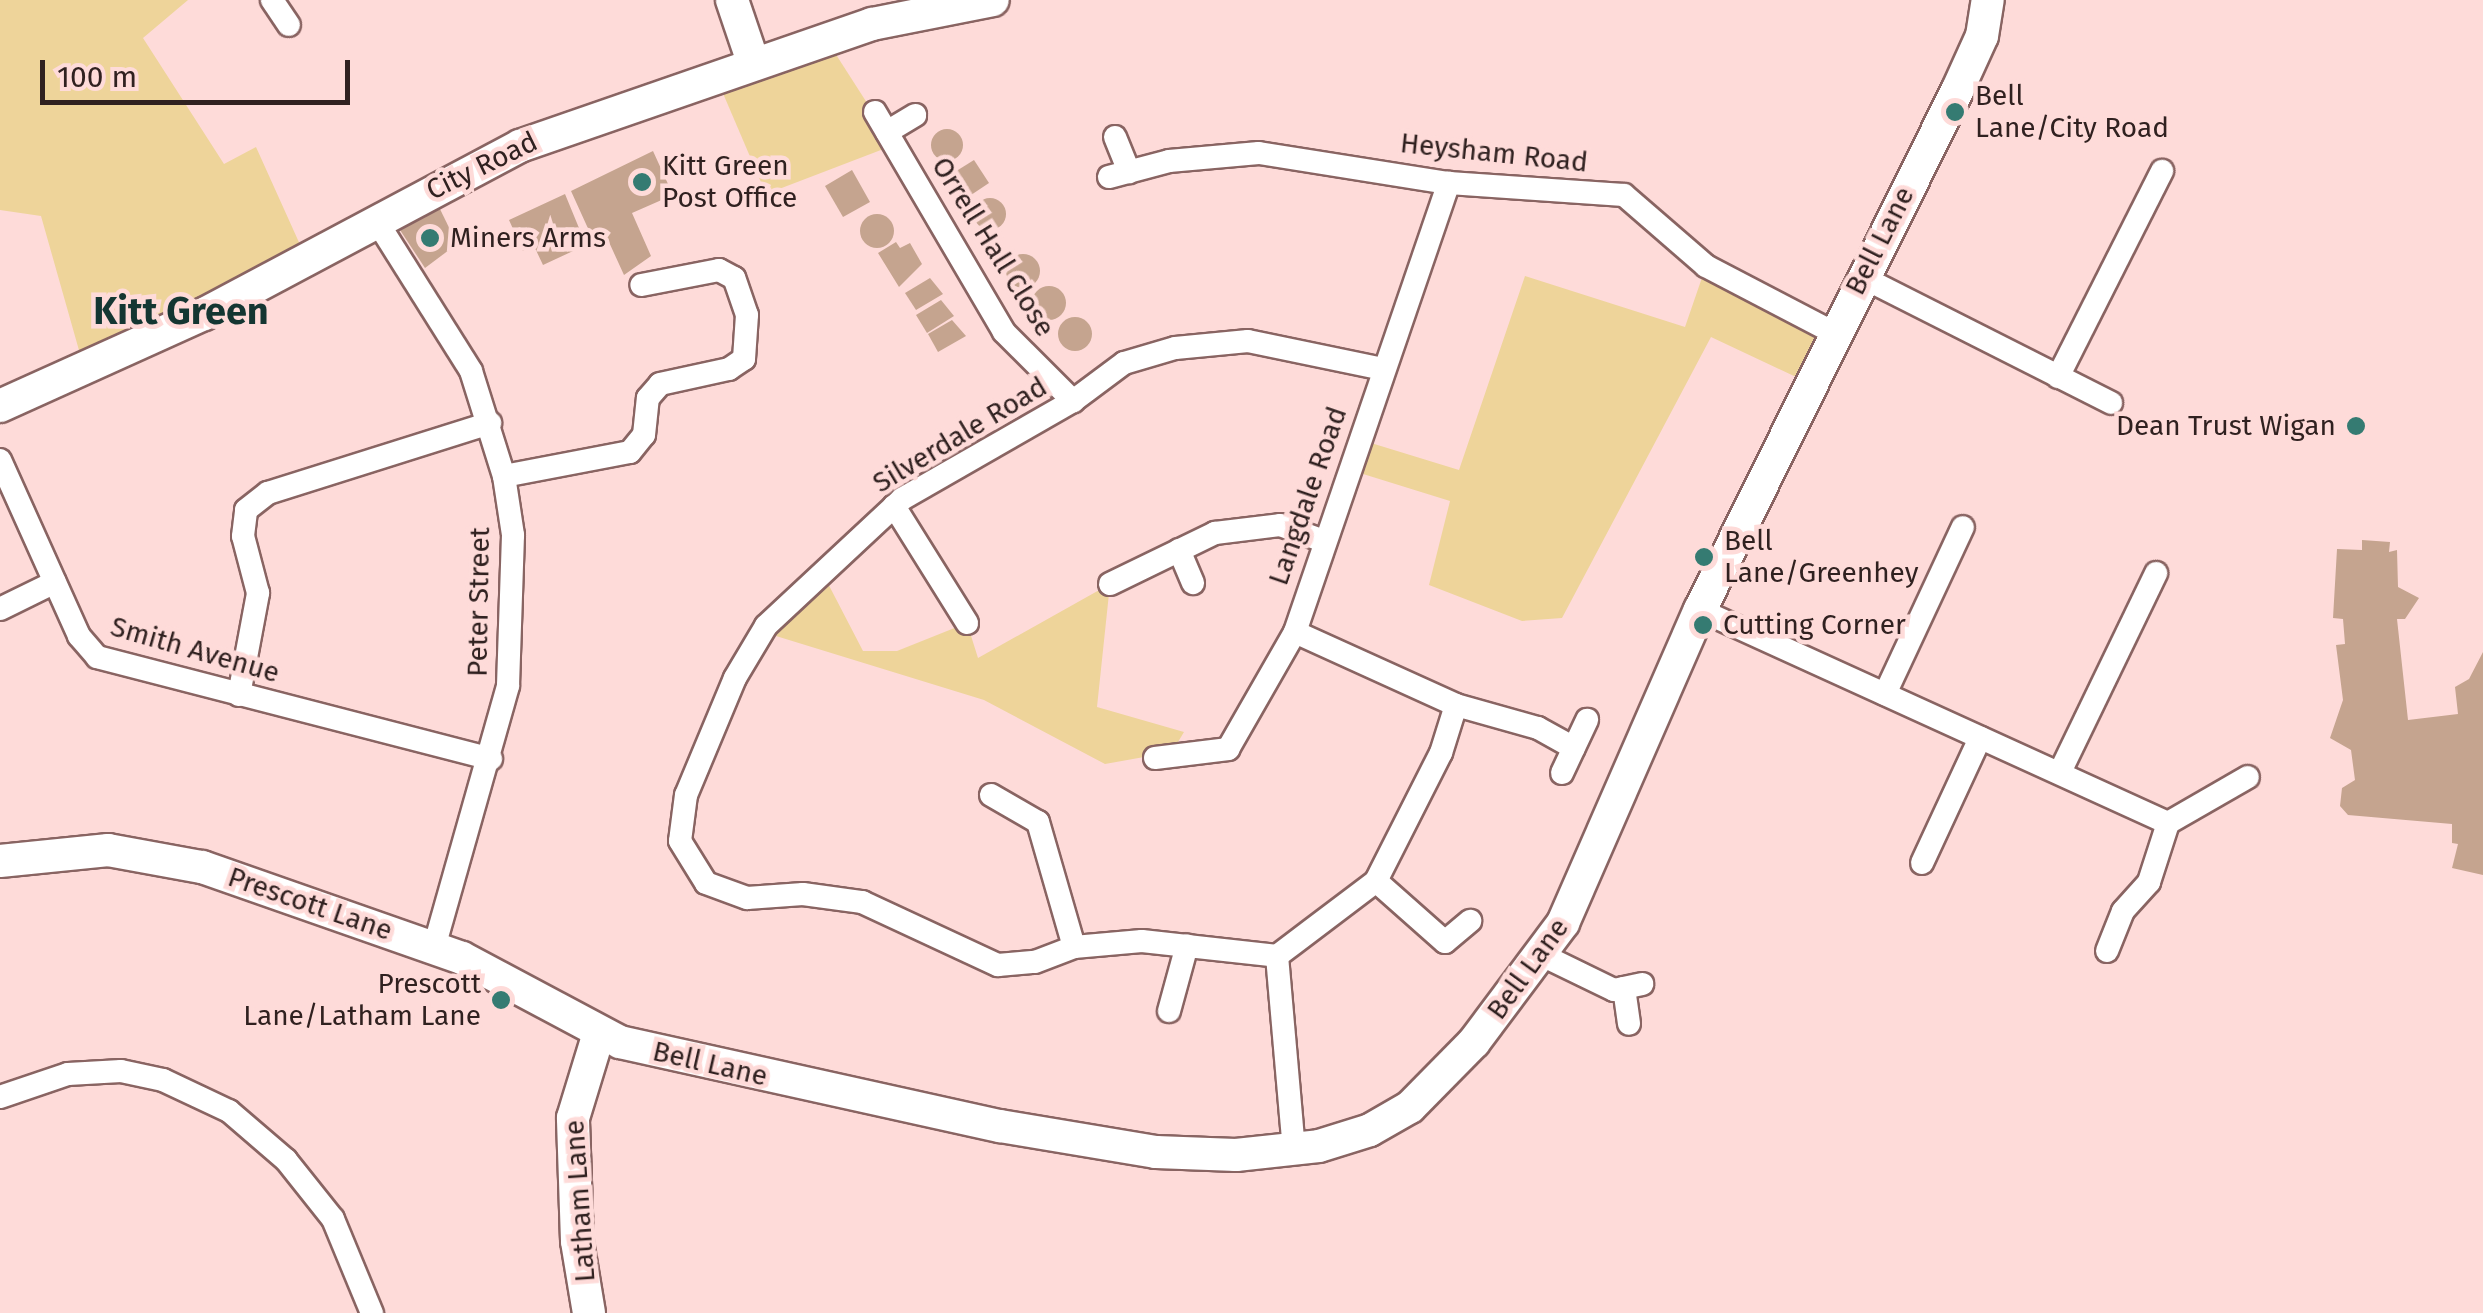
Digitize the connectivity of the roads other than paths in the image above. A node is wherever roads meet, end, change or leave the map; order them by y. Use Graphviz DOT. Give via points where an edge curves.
graph roads {
  1 [pos="272,0"];
  2 [pos="732,0"];
  3 [pos="993,0"];
  4 [pos="1988,0"];
  5 [pos="290,25"];
  6 [pos="754,62"];
  7 [pos="915,116"];
  8 [pos="1115,137"];
  9 [pos="2162,171"];
  10 [pos="1449,183"];
  11 [pos="376,220"];
  12 [pos="1862,277"];
  13 [pos="641,285"];
  14 [pos="1834,333"];
  15 [pos="1383,369"];
  16 [pos="2058,377"];
  17 [pos="1073,401"];
  18 [pos="2111,403"];
  19 [pos="0,406"];
  20 [pos="490,424"];
  21 [pos="0,460"];
  22 [pos="504,476"];
  23 [pos="894,506"];
  24 [pos="1963,527"];
  25 [pos="1322,540"];
  26 [pos="1179,550"];
  27 [pos="2156,574"];
  28 [pos="54,582"];
  29 [pos="1193,583"];
  30 [pos="1110,584"];
  31 [pos="0,610"];
  32 [pos="1700,610"];
  33 [pos="966,624"];
  34 [pos="1295,632"];
  35 [pos="1885,694"];
  36 [pos="239,695"];
  37 [pos="1456,705"];
  38 [pos="1587,720"];
  39 [pos="1980,738"];
  40 [pos="1574,748"];
  41 [pos="1154,758"];
  42 [pos="491,759"];
  43 [pos="2060,772"];
  44 [pos="1562,773"];
  45 [pos="2248,777"];
  46 [pos="991,796"];
  47 [pos="2168,824"];
  48 [pos="0,861"];
  49 [pos="1922,862"];
  50 [pos="1376,881"];
  51 [pos="1470,921"];
  52 [pos="1186,946"];
  53 [pos="434,947"];
  54 [pos="1074,947"];
  55 [pos="2107,951"];
  56 [pos="1277,956"];
  57 [pos="1544,956"];
  58 [pos="1169,1011"];
  59 [pos="1629,1024"];
  60 [pos="599,1034"];
  61 [pos="0,1097"];
  62 [pos="1294,1150"];
  63 [pos="372,1313"];
  64 [pos="589,1313"];
  1 -- 5 [label="street"];
  2 -- 6 [label="street"];
  3 -- 6 [label="street, City Road" via="907,15"];
  4 -- 12 [label="street, Bell Lane" via="1982,36 1957,91"];
  6 -- 11 [label="street, City Road" via="520,146"];
  7 -- 17 [label="street, Orrell Hall Close" via="881,122 1004,332"];
  8 -- 10 [label="street, Heysham Road" via="1119,174 1259,153"];
  9 -- 16 [label="street"];
  10 -- 14 [label="street, Heysham Road" via="1624,195 1706,266"];
  10 -- 15 [label="street, Langdale Road"];
  11 -- 19 [label="street, City Road" via="204,314"];
  11 -- 20 [label="street, Peter Street" via="460,346"];
  12 -- 14 [label="street, Bell Lane"];
  12 -- 16 [label="street"];
  13 -- 22 [label="street" via="719,270 734,278 747,315 744,359 729,370 660,384 648,398 644,435 630,452"];
  14 -- 32 [label="street, Bell Lane"];
  15 -- 17 [label="street, Silverdale Road" via="1248,342 1175,348 1124,363"];
  15 -- 25 [label="street, Langdale Road"];
  16 -- 18 [label="street"];
  17 -- 23 [label="street, Silverdale Road"];
  20 -- 22 [label="street, Peter Street"];
  20 -- 36 [label="street" via="268,494 246,510 244,536 258,592"];
  21 -- 28 [label="street, Smith Avenue"];
  22 -- 42 [label="street, Peter Street" via="514,610 508,686"];
  23 -- 33 [label="street"];
  23 -- 54 [label="street, Silverdale Road" via="763,632 735,678 686,795 680,841 706,883 747,898 803,894 862,902 998,965 1036,962"];
  24 -- 35 [label="street"];
  25 -- 26 [label="street" via="1280,526 1215,532"];
  25 -- 34 [label="street, Langdale Road"];
  26 -- 29 [label="street"];
  26 -- 30 [label="street"];
  27 -- 43 [label="street"];
  28 -- 31 [label="street"];
  28 -- 36 [label="street, Smith Avenue" via="79,636 98,658"];
  32 -- 35 [label="street"];
  32 -- 57 [label="street, Bell Lane"];
  34 -- 37 [label="street"];
  34 -- 41 [label="street, Langdale Road" via="1228,749"];
  35 -- 39 [label="street"];
  36 -- 42 [label="street, Smith Avenue"];
  37 -- 40 [label="street" via="1538,728"];
  37 -- 50 [label="street" via="1441,753"];
  38 -- 40 [label="street"];
  39 -- 43 [label="street"];
  39 -- 49 [label="street"];
  40 -- 44 [label="street"];
  42 -- 53 [label="street, Peter Street"];
  43 -- 47 [label="street"];
  45 -- 47 [label="street"];
  46 -- 54 [label="street" via="1038,822"];
  47 -- 55 [label="street" via="2148,882 2123,911"];
  48 -- 53 [label="street, Prescott Lane" via="74,850 152,856 284,892"];
  50 -- 51 [label="street" via="1445,942"];
  50 -- 56 [label="street"];
  52 -- 54 [label="street, Silverdale Road" via="1142,941"];
  52 -- 56 [label="street, Silverdale Road"];
  52 -- 58 [label="street"];
  53 -- 60 [label="street, Prescott Lane" via="493,972"];
  56 -- 62 [label="street"];
  57 -- 59 [label="street" via="1614,990 1633,986"];
  57 -- 62 [label="street, Bell Lane" via="1410,1107 1370,1130"];
  60 -- 62 [label="street, Bell Lane" via="700,1062 1094,1142 1206,1155"];
  60 -- 64 [label="street, Latham Lane" via="573,1118 578,1241"];
  61 -- 63 [label="street" via="68,1074 121,1070 163,1080 228,1111 286,1160 333,1219"];
}
